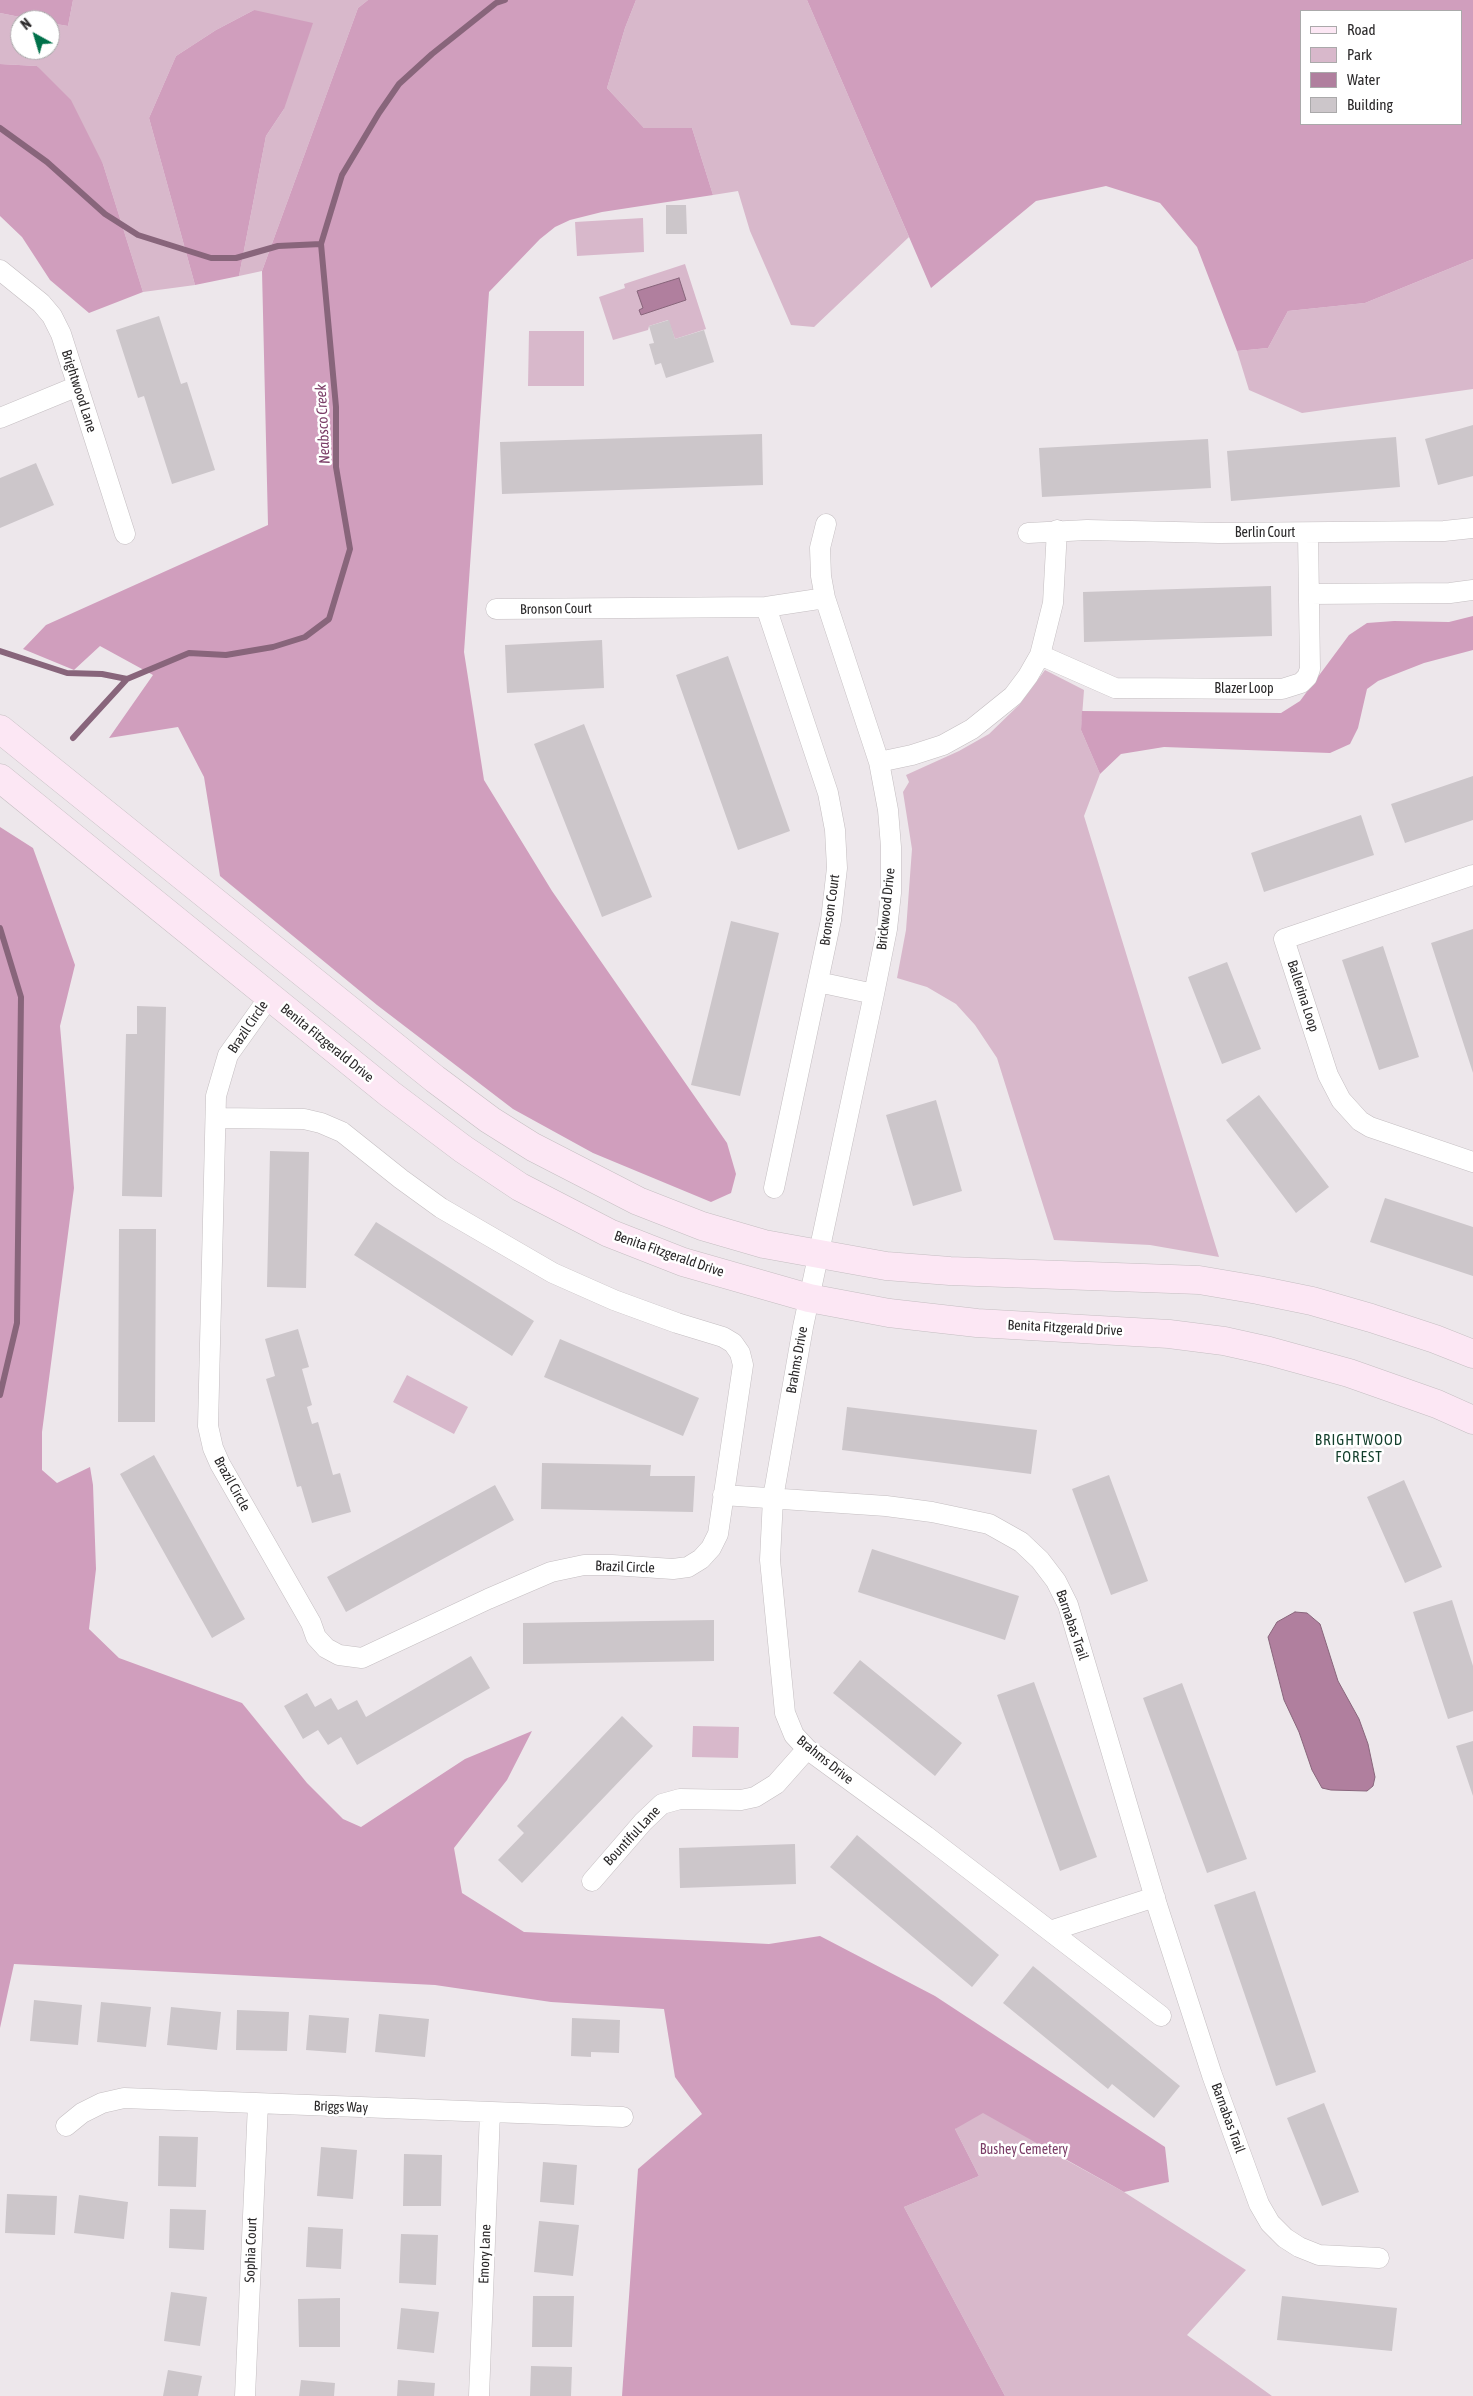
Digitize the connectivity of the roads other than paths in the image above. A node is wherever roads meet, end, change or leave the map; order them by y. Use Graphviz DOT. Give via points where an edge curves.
graph roads {
  1 [pos="0,270"];
  2 [pos="78,386"];
  3 [pos="0,418"];
  4 [pos="826,524"];
  5 [pos="1473,528"];
  6 [pos="1057,530"];
  7 [pos="1028,533"];
  8 [pos="1308,533"];
  9 [pos="124,534"];
  10 [pos="1473,590"];
  11 [pos="1309,594"];
  12 [pos="825,598"];
  13 [pos="766,607"];
  14 [pos="496,610"];
  15 [pos="1040,655"];
  16 [pos="0,729"];
  17 [pos="879,762"];
  18 [pos="0,778"];
  19 [pos="1473,875"];
  20 [pos="818,982"];
  21 [pos="874,994"];
  22 [pos="270,996"];
  23 [pos="216,1118"];
  24 [pos="1473,1162"];
  25 [pos="774,1188"];
  26 [pos="817,1256"];
  27 [pos="809,1298"];
  28 [pos="1473,1354"];
  29 [pos="1473,1420"];
  30 [pos="723,1495"];
  31 [pos="773,1498"];
  32 [pos="806,1748"];
  33 [pos="592,1881"];
  34 [pos="1155,1897"];
  35 [pos="1050,1931"];
  36 [pos="1161,2016"];
  37 [pos="258,2104"];
  38 [pos="490,2112"];
  39 [pos="623,2117"];
  40 [pos="66,2126"];
  41 [pos="1379,2258"];
  42 [pos="245,2396"];
  43 [pos="479,2396"];
  1 -- 2 [label="street, Brightwood Lane" via="42,303 52,316"];
  2 -- 3 [label="street"];
  2 -- 9 [label="street, Brightwood Lane"];
  4 -- 12 [label="street, Brickwood Drive" via="820,548"];
  5 -- 8 [label="street, Berlin Court"];
  6 -- 7 [label="street, Berlin Court"];
  6 -- 8 [label="street, Berlin Court"];
  6 -- 15 [label="street" via="1053,603"];
  8 -- 11 [label="street, Blazer Loop"];
  10 -- 11 [label="street"];
  11 -- 15 [label="street, Blazer Loop" via="1310,669 1301,684 1287,688 1115,688"];
  12 -- 13 [label="street, Bronson Court"];
  12 -- 17 [label="street, Brickwood Drive"];
  13 -- 14 [label="street, Bronson Court"];
  13 -- 20 [label="street, Bronson Court" via="824,779 835,830 837,868 834,899"];
  15 -- 17 [label="street" via="1012,696 972,729 943,745"];
  16 -- 26 [label="main road" via="490,1120 578,1172 638,1201 702,1226"];
  17 -- 21 [label="street, Brickwood Drive" via="888,810 891,893"];
  18 -- 22 [label="main road, Benita Fitzgerald Drive"];
  19 -- 24 [label="street, Ballerina Loop" via="1284,939 1328,1075 1341,1100 1360,1121 1376,1130"];
  20 -- 21 [label="street"];
  20 -- 25 [label="street, Bronson Court"];
  21 -- 26 [label="street, Brickwood Drive"];
  22 -- 23 [label="street, Brazil Circle" via="228,1055 216,1096"];
  22 -- 27 [label="main road, Benita Fitzgerald Drive" via="390,1094 520,1188 609,1233 683,1262"];
  23 -- 30 [label="street, Brazil Circle" via="304,1119 342,1132 441,1208 538,1264 614,1300 733,1343 744,1365"];
  23 -- 30 [label="street, Brazil Circle" via="208,1426 211,1441 220,1464 316,1637 326,1648 350,1658 370,1655 488,1599 559,1571 584,1565 673,1569 688,1566 701,1559 718,1534"];
  26 -- 27 [label="street, Brickwood Drive"];
  26 -- 28 [label="main road" via="950,1271 1199,1280 1312,1301"];
  27 -- 29 [label="main road, Benita Fitzgerald Drive" via="889,1313 1224,1342 1349,1373"];
  27 -- 31 [label="street, Brahms Drive"];
  30 -- 31 [label="street, Barnabas Trail"];
  31 -- 32 [label="street, Brahms Drive" via="770,1560 782,1698 792,1731"];
  31 -- 34 [label="street, Barnabas Trail" via="886,1506 988,1524 1021,1542 1040,1560 1068,1605"];
  32 -- 33 [label="street, Bountiful Lane" via="776,1784 755,1797 741,1800 680,1799 662,1804"];
  32 -- 35 [label="street, Brahms Drive"];
  34 -- 35 [label="street"];
  34 -- 41 [label="street, Barnabas Trail" via="1212,2076 1259,2204 1270,2223 1290,2241 1319,2255"];
  35 -- 36 [label="street, Brahms Drive"];
  37 -- 38 [label="street, Briggs Way"];
  37 -- 40 [label="street, Briggs Way" via="124,2098 102,2103"];
  37 -- 42 [label="street, Sophia Court"];
  38 -- 39 [label="street, Briggs Way"];
  38 -- 43 [label="street, Emory Lane"];
}
